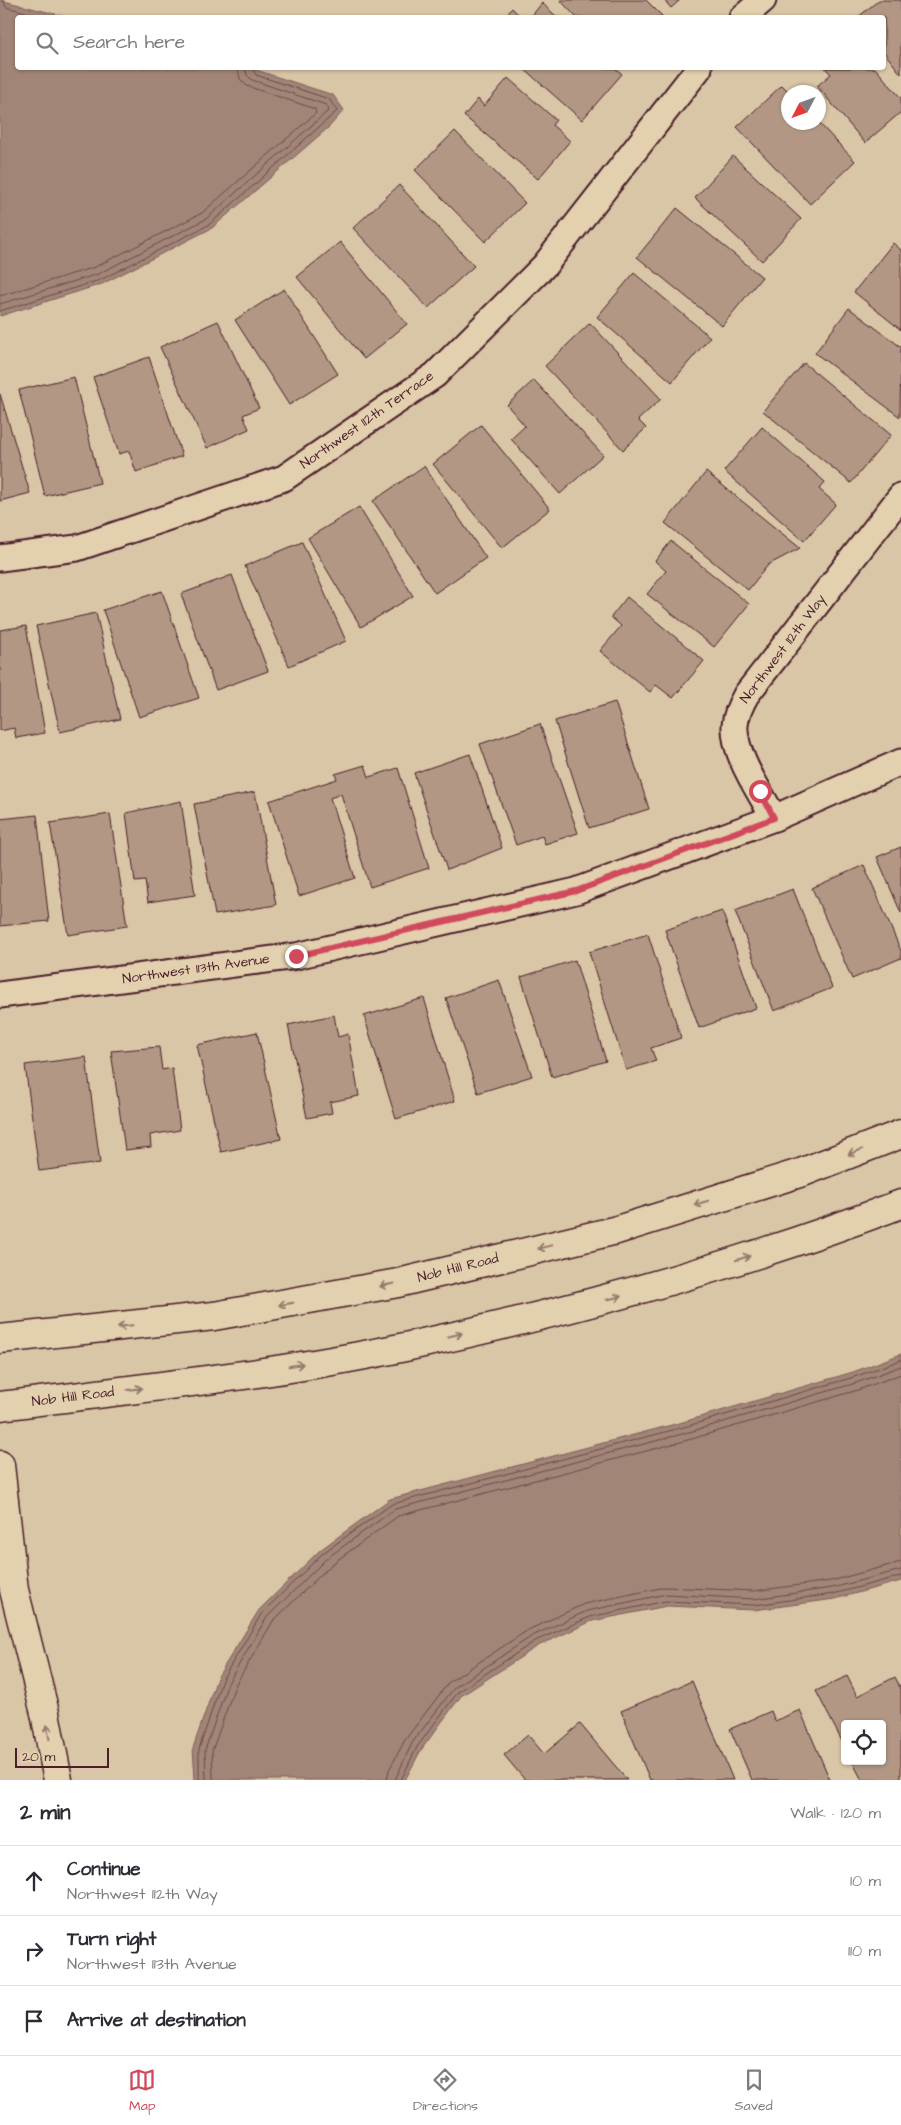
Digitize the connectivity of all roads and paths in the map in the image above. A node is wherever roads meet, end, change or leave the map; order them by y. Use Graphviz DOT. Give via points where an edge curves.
graph roads {
  1 [pos="764,0"];
  2 [pos="746,15"];
  3 [pos="697,70"];
  4 [pos="901,496"];
  5 [pos="0,558"];
  6 [pos="901,762"];
  7 [pos="774,818"];
  8 [pos="0,995"];
  9 [pos="901,1134"];
  10 [pos="901,1204"];
  11 [pos="0,1339"];
  12 [pos="0,1406"];
  13 [pos="0,1465"];
  14 [pos="58,1780"];
  1 -- 2 [label="street"];
  3 -- 5 [label="street, Northwest 112th Terrace" via="545,265 435,375 284,478 77,548"];
  4 -- 7 [label="street, Northwest 112th Way" via="746,695 739,710 735,724 739,751"];
  6 -- 7 [label="street, Northwest 113th Avenue"];
  7 -- 8 [label="street, Northwest 113th Avenue" via="576,891 296,956"];
  9 -- 11 [label="main road, Nob Hill Road, one-way" via="802,1172 617,1230 398,1283 214,1316"];
  12 -- 10 [label="main road, Nob Hill Road, one-way" via="219,1378 404,1347 627,1294 830,1231"];
  14 -- 13 [label="main road, one-way" via="14,1590"];
}
